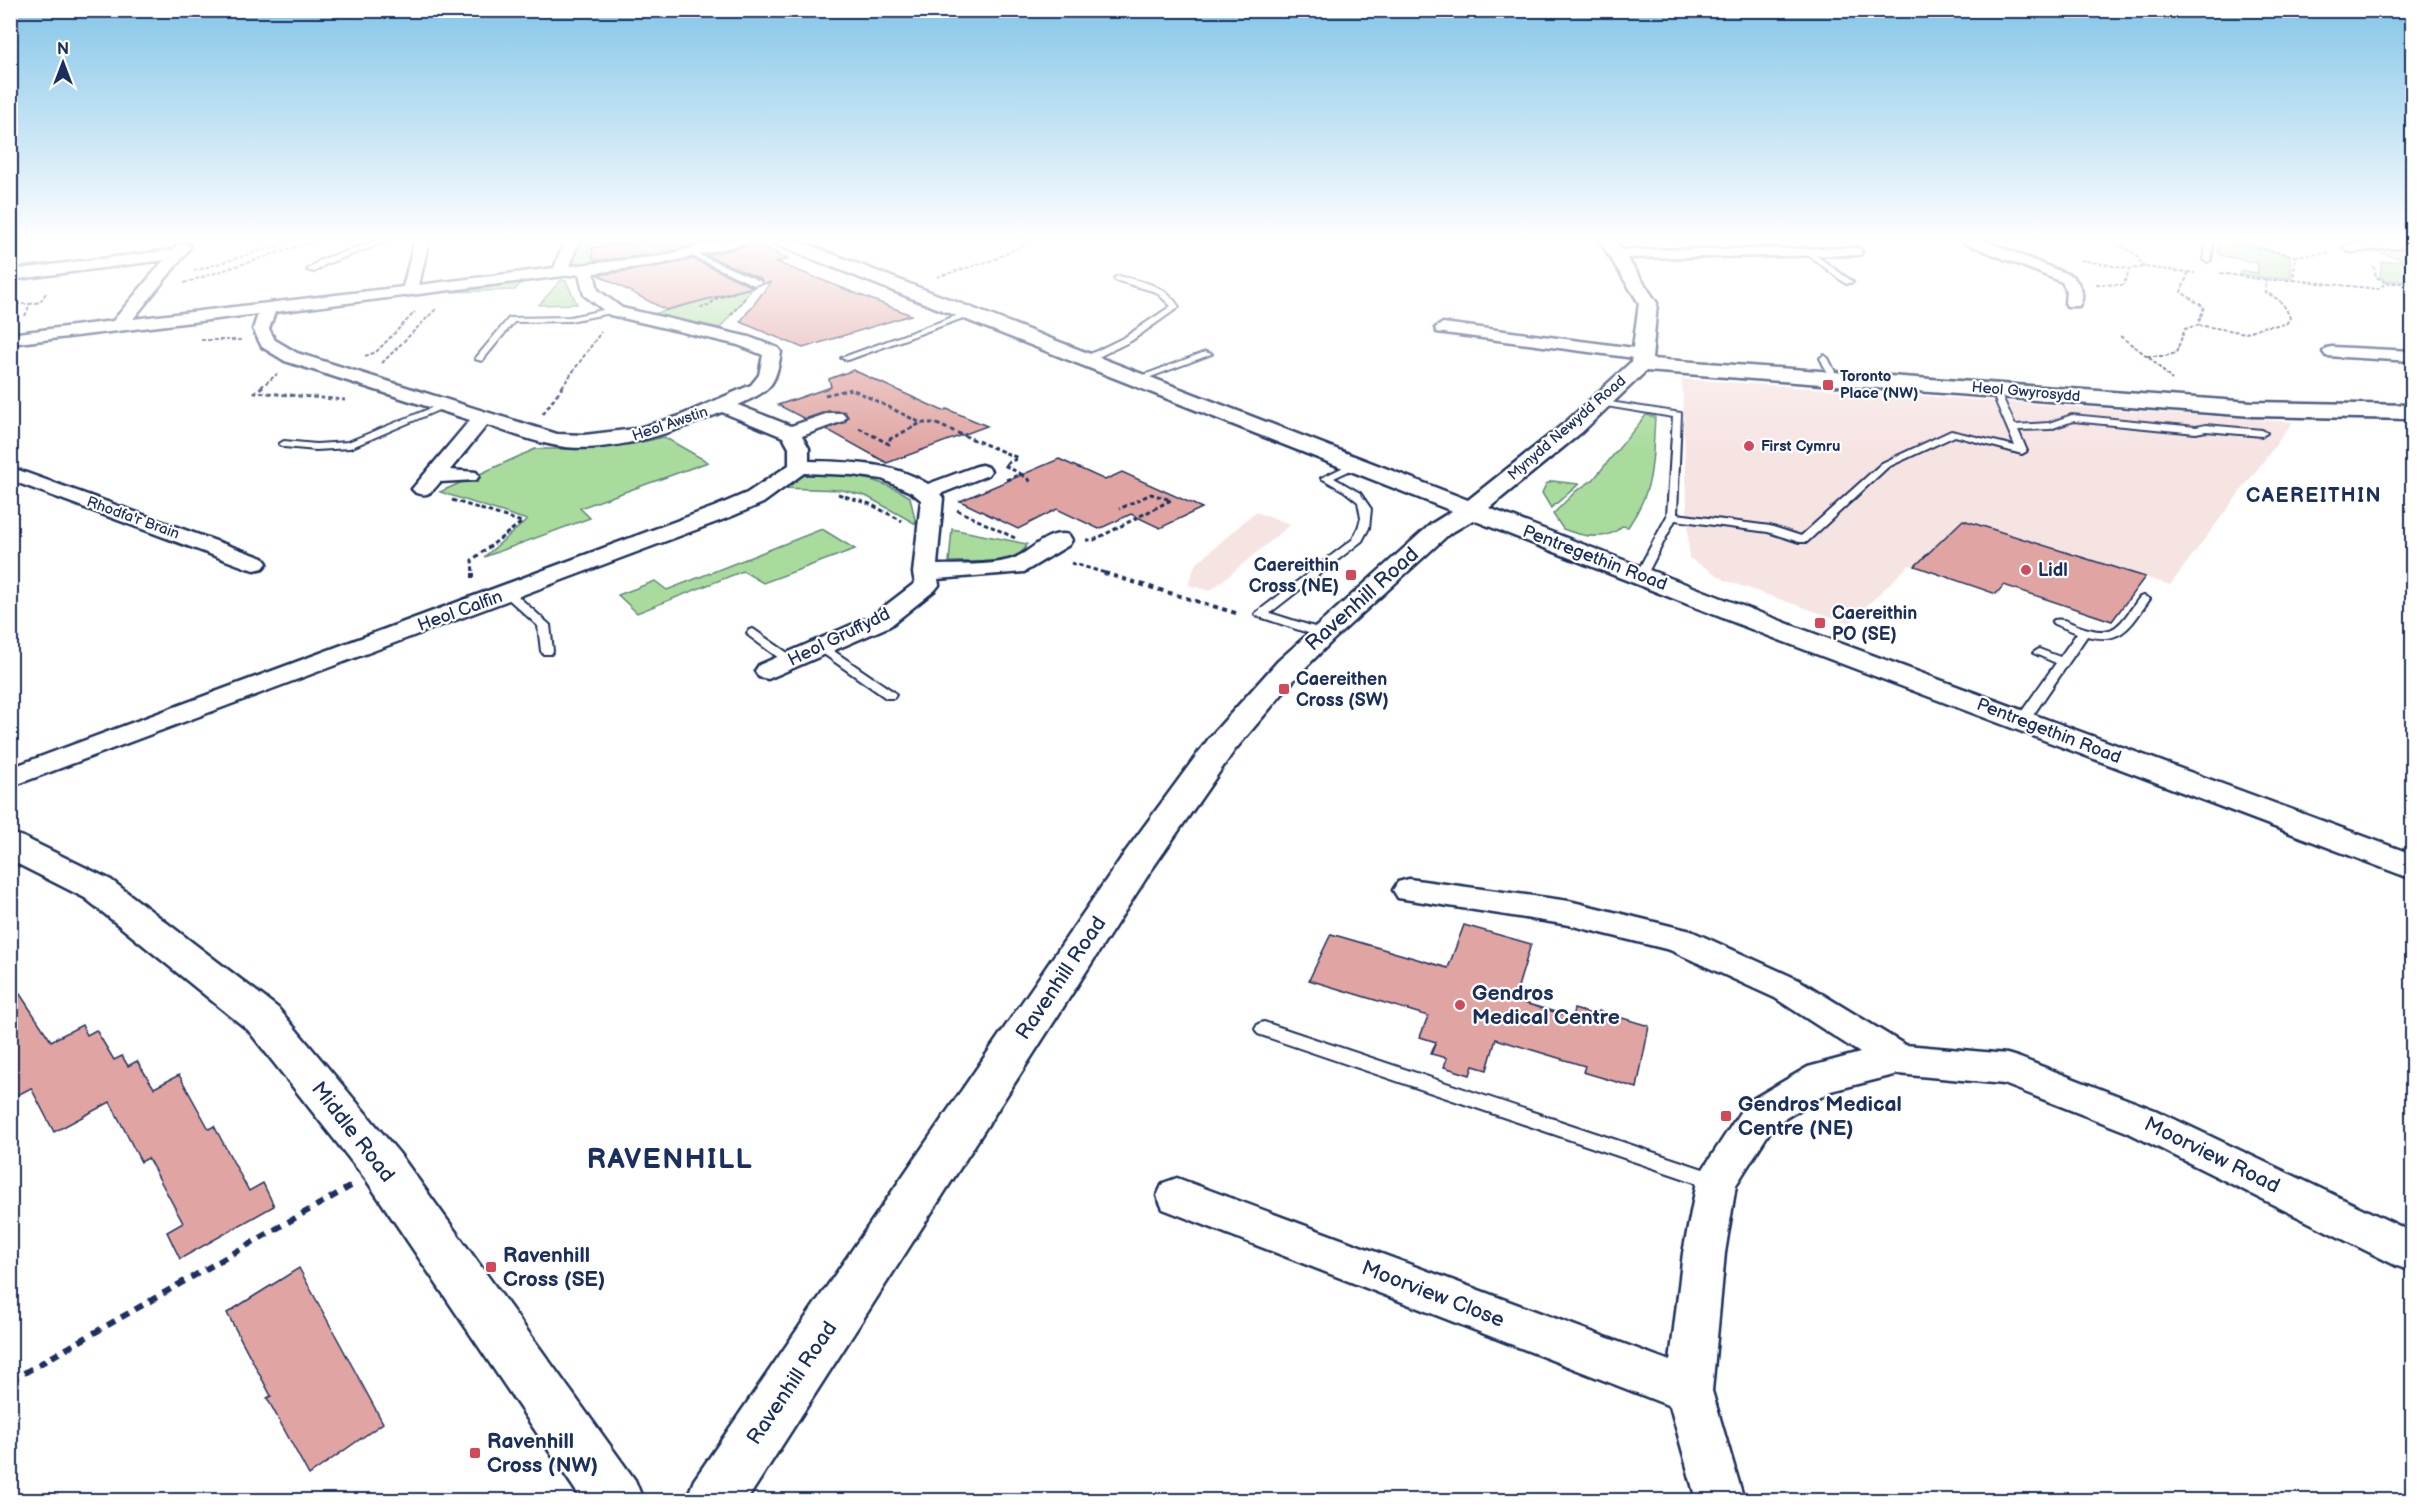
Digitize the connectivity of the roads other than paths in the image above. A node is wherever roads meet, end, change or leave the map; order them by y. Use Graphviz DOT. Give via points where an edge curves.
graph roads {
  1 [pos="131,311"];
  2 [pos="237,311"];
  3 [pos="267,311"];
  4 [pos="614,311"];
  5 [pos="961,311"];
  6 [pos="1170,311"];
  7 [pos="1647,311"];
  8 [pos="970,314"];
  9 [pos="120,324"];
  10 [pos="1443,328"];
  11 [pos="14,338"];
  12 [pos="2331,352"];
  13 [pos="1208,354"];
  14 [pos="2412,356"];
  15 [pos="479,358"];
  16 [pos="845,358"];
  17 [pos="1824,358"];
  18 [pos="1087,359"];
  19 [pos="1641,359"];
  20 [pos="1834,378"];
  21 [pos="1137,380"];
  22 [pos="1995,390"];
  23 [pos="1600,402"];
  24 [pos="722,405"];
  25 [pos="444,406"];
  26 [pos="2412,412"];
  27 [pos="837,417"];
  28 [pos="482,418"];
  29 [pos="2012,428"];
  30 [pos="791,433"];
  31 [pos="2262,433"];
  32 [pos="284,444"];
  33 [pos="958,458"];
  34 [pos="1354,465"];
  35 [pos="799,467"];
  36 [pos="10,473"];
  37 [pos="469,476"];
  38 [pos="929,495"];
  39 [pos="1471,510"];
  40 [pos="1672,516"];
  41 [pos="1051,545"];
  42 [pos="255,563"];
  43 [pos="925,573"];
  44 [pos="1641,576"];
  45 [pos="496,597"];
  46 [pos="2144,599"];
  47 [pos="2058,622"];
  48 [pos="753,633"];
  49 [pos="2083,633"];
  50 [pos="1323,634"];
  51 [pos="822,647"];
  52 [pos="547,651"];
  53 [pos="2039,653"];
  54 [pos="791,661"];
  55 [pos="2063,662"];
  56 [pos="768,671"];
  57 [pos="890,695"];
  58 [pos="2022,721"];
  59 [pos="10,778"];
  60 [pos="10,845"];
  61 [pos="2412,867"];
  62 [pos="1409,890"];
  63 [pos="1263,1029"];
  64 [pos="1898,1059"];
  65 [pos="1718,1181"];
  66 [pos="1177,1196"];
  67 [pos="2412,1252"];
  68 [pos="1689,1391"];
  69 [pos="615,1500"];
  70 [pos="714,1500"];
  71 [pos="1720,1500"];
  1 -- 9 [label="street"];
  2 -- 9 [label="street"];
  3 -- 25 [label="street, Heol Awstin" via="261,329 268,344 291,357"];
  4 -- 15 [label="lane" via="570,319 512,320"];
  4 -- 24 [label="street, Heol Awstin" via="743,341 772,352 768,376 758,389"];
  5 -- 8 [label="street, Pentregethin Road"];
  6 -- 18 [label="lane" via="1128,339"];
  7 -- 19 [label="street"];
  8 -- 16 [label="lane"];
  8 -- 18 [label="street, Pentregethin Road"];
  9 -- 11 [label="street"];
  10 -- 19 [label="street"];
  12 -- 14 [label="street"];
  13 -- 21 [label="lane"];
  17 -- 20 [label="lane"];
  18 -- 21 [label="street, Pentregethin Road"];
  19 -- 20 [label="street, Heol Gwyrosydd"];
  19 -- 23 [label="street, Mynydd Newydd Road"];
  20 -- 22 [label="street, Heol Gwyrosydd"];
  21 -- 34 [label="street, Pentregethin Road"];
  22 -- 26 [label="street, Heol Gwyrosydd" via="2198,405"];
  22 -- 29 [label="lane"];
  23 -- 39 [label="street, Mynydd Newydd Road"];
  23 -- 40 [label="lane" via="1678,415"];
  24 -- 28 [label="street, Heol Awstin" via="622,440 555,440"];
  24 -- 30 [label="street"];
  25 -- 28 [label="street, Heol Awstin"];
  25 -- 32 [label="lane" via="350,445"];
  27 -- 30 [label="street"];
  28 -- 37 [label="street" via="429,482"];
  29 -- 31 [label="lane" via="2050,426 2072,418"];
  29 -- 40 [label="lane" via="2022,451 1954,433 1885,465 1803,540 1770,529"];
  30 -- 35 [label="street" via="799,447"];
  33 -- 38 [label="street" via="981,471"];
  34 -- 39 [label="street, Pentregethin Road"];
  34 -- 50 [label="lane" via="1326,478 1354,492 1365,506 1367,525 1357,541 1261,614"];
  35 -- 38 [label="street" via="883,473 919,485"];
  35 -- 45 [label="street, Heol Calfin" via="755,498"];
  36 -- 42 [label="street, Rhodfa'r Brain"];
  38 -- 43 [label="street, Heol Gruffydd"];
  39 -- 44 [label="street, Pentregethin Road"];
  39 -- 50 [label="street, Ravenhill Road" via="1440,529"];
  40 -- 44 [label="lane"];
  41 -- 43 [label="street" via="1016,567"];
  43 -- 51 [label="street, Heol Gruffydd" via="927,585 881,621"];
  44 -- 58 [label="street, Pentregethin Road"];
  45 -- 52 [label="lane" via="544,625"];
  45 -- 59 [label="street, Heol Calfin"];
  46 -- 49 [label="lane" via="2116,632"];
  47 -- 49 [label="lane"];
  48 -- 54 [label="lane"];
  49 -- 55 [label="lane"];
  50 -- 70 [label="street, Ravenhill Road" via="1274,684 1189,787"];
  51 -- 54 [label="street, Heol Gruffydd"];
  51 -- 57 [label="lane"];
  53 -- 55 [label="lane"];
  54 -- 56 [label="street, Heol Gruffydd"];
  55 -- 58 [label="lane"];
  58 -- 61 [label="street, Pentregethin Road"];
  60 -- 69 [label="street, Middle Road" via="98,890 263,1019 383,1167"];
  62 -- 64 [label="street" via="1569,913 1679,940 1787,989"];
  63 -- 65 [label="lane"];
  64 -- 65 [label="street" via="1821,1078 1760,1114"];
  64 -- 67 [label="street, Moorview Road" via="2007,1069 2141,1120"];
  65 -- 68 [label="street" via="1704,1253"];
  66 -- 68 [label="street, Moorview Close"];
  68 -- 71 [label="street"];
}
